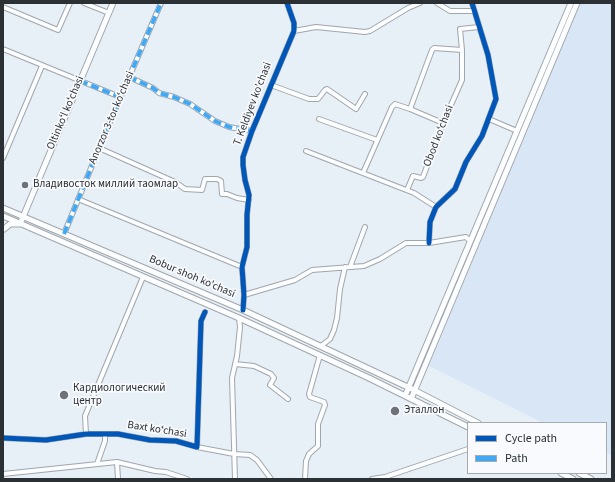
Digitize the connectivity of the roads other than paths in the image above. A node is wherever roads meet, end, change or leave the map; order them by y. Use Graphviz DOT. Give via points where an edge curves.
graph roads {
  1 [pos="70,3"];
  2 [pos="84,3"];
  3 [pos="113,3"];
  4 [pos="161,3"];
  5 [pos="287,3"];
  6 [pos="420,3"];
  7 [pos="437,3"];
  8 [pos="472,3"];
  9 [pos="571,3"];
  10 [pos="577,3"];
  11 [pos="3,7"];
  12 [pos="474,11"];
  13 [pos="109,13"];
  14 [pos="479,27"];
  15 [pos="294,31"];
  16 [pos="3,49"];
  17 [pos="462,50"];
  18 [pos="42,66"];
  19 [pos="129,77"];
  20 [pos="80,81"];
  21 [pos="271,85"];
  22 [pos="365,94"];
  23 [pos="120,98"];
  24 [pos="410,110"];
  25 [pos="319,119"];
  26 [pos="490,119"];
  27 [pos="443,123"];
  28 [pos="252,131"];
  29 [pos="517,131"];
  30 [pos="377,140"];
  31 [pos="99,148"];
  32 [pos="306,151"];
  33 [pos="3,158"];
  34 [pos="363,173"];
  35 [pos="407,190"];
  36 [pos="78,199"];
  37 [pos="249,200"];
  38 [pos="436,207"];
  39 [pos="3,208"];
  40 [pos="11,212"];
  41 [pos="23,216"];
  42 [pos="5,218"];
  43 [pos="20,224"];
  44 [pos="365,227"];
  45 [pos="3,230"];
  46 [pos="64,234"];
  47 [pos="429,243"];
  48 [pos="469,243"];
  49 [pos="474,248"];
  50 [pos="242,267"];
  51 [pos="345,267"];
  52 [pos="350,267"];
  53 [pos="143,277"];
  54 [pos="244,295"];
  55 [pos="243,310"];
  56 [pos="205,312"];
  57 [pos="239,318"];
  58 [pos="322,346"];
  59 [pos="320,355"];
  60 [pos="235,364"];
  61 [pos="408,387"];
  62 [pos="414,390"];
  63 [pos="405,396"];
  64 [pos="288,399"];
  65 [pos="411,399"];
  66 [pos="476,422"];
  67 [pos="467,427"];
  68 [pos="86,434"];
  69 [pos="105,434"];
  70 [pos="3,438"];
  71 [pos="197,446"];
  72 [pos="467,449"];
  73 [pos="234,454"];
  74 [pos="117,462"];
  75 [pos="97,464"];
  76 [pos="3,474"];
  77 [pos="563,474"];
  78 [pos="580,474"];
  79 [pos="118,479"];
  80 [pos="187,479"];
  81 [pos="235,479"];
  82 [pos="271,479"];
  83 [pos="305,479"];
  84 [pos="372,479"];
  85 [pos="573,479"];
  86 [pos="591,479"];
  1 -- 11 [label="street" via="58,30"];
  2 -- 13 [label="street"];
  3 -- 13 [label="main road, Oltinkoʻl koʻchasi"];
  4 -- 19 [label="street, Anorzor 3-tor koʻchasi"];
  5 -- 15 [label="street"];
  6 -- 15 [label="street" via="370,31 316,27"];
  7 -- 12 [label="street" via="450,11"];
  8 -- 12 [label="street"];
  9 -- 29 [label="main road"];
  10 -- 49 [label="main road"];
  12 -- 14 [label="street"];
  13 -- 20 [label="main road, Oltinkoʻl koʻchasi"];
  14 -- 17 [label="street, Obod koʻchasi" via="460,29"];
  14 -- 26 [label="street" via="495,89 496,99"];
  15 -- 21 [label="street, T. Keldiyev ko'chasi"];
  16 -- 18 [label="street"];
  17 -- 24 [label="street" via="436,47 432,50"];
  17 -- 27 [label="street, Obod koʻchasi" via="462,80"];
  18 -- 20 [label="street"];
  18 -- 33 [label="street"];
  19 -- 23 [label="street, Anorzor 3-tor koʻchasi"];
  19 -- 28 [label="street" via="159,93 186,102 222,125"];
  20 -- 23 [label="street"];
  20 -- 41 [label="main road, Oltinkoʻl koʻchasi"];
  21 -- 22 [label="street, T. Keldiyev ko'chasi" via="309,99 318,99 327,89 356,109"];
  21 -- 28 [label="street, T. Keldiyev ko'chasi"];
  23 -- 31 [label="street, Anorzor 3-tor koʻchasi"];
  24 -- 27 [label="street"];
  24 -- 30 [label="street" via="393,105"];
  25 -- 30 [label="street"];
  26 -- 29 [label="street"];
  26 -- 38 [label="street" via="466,162 455,189"];
  27 -- 35 [label="street, Obod koʻchasi" via="423,177 413,176"];
  28 -- 37 [label="street, T. Keldiyev ko'chasi" via="243,165"];
  29 -- 48 [label="main road"];
  30 -- 34 [label="street"];
  31 -- 36 [label="street, Anorzor 3-tor koʻchasi"];
  31 -- 37 [label="street" via="185,189 202,190 205,179 217,179 221,181 222,194"];
  32 -- 34 [label="street"];
  34 -- 35 [label="street"];
  35 -- 38 [label="street"];
  36 -- 46 [label="street, Anorzor 3-tor koʻchasi"];
  36 -- 50 [label="street"];
  37 -- 50 [label="street, T. Keldiyev ko'chasi" via="247,247"];
  38 -- 47 [label="street" via="430,222"];
  39 -- 40 [label="main road, Bobur shoh ko'chasi"];
  40 -- 41 [label="main road, Bobur shoh ko'chasi"];
  40 -- 42 [label="main road"];
  41 -- 42 [label="main road"];
  41 -- 43 [label="main road, Oltinkoʻl koʻchasi"];
  41 -- 46 [label="main road, Bobur shoh ko'chasi"];
  42 -- 43 [label="main road, Bobur shoh ko'chasi"];
  42 -- 45 [label="main road"];
  43 -- 45 [label="main road" via="10,224"];
  43 -- 53 [label="main road, Bobur shoh ko'chasi"];
  44 -- 52 [label="street"];
  46 -- 55 [label="main road, Bobur shoh ko'chasi"];
  47 -- 48 [label="street" via="466,237"];
  47 -- 52 [label="street" via="406,243 364,266"];
  48 -- 49 [label="street"];
  48 -- 61 [label="main road"];
  49 -- 62 [label="main road"];
  50 -- 54 [label="street, T. Keldiyev ko'chasi"];
  51 -- 52 [label="street"];
  51 -- 54 [label="street" via="312,270 295,280"];
  51 -- 58 [label="street" via="334,330 330,339"];
  53 -- 57 [label="main road, Bobur shoh ko'chasi"];
  53 -- 68 [label="street" via="85,416"];
  54 -- 55 [label="street, T. Keldiyev ko'chasi"];
  55 -- 58 [label="main road, Bobur shoh ko'chasi"];
  56 -- 71 [label="street, Baxt koʻchasi" via="201,321 200,336"];
  57 -- 59 [label="main road, Bobur shoh ko'chasi"];
  57 -- 60 [label="street"];
  58 -- 61 [label="main road, Bobur shoh ko'chasi"];
  59 -- 63 [label="main road, Bobur shoh ko'chasi"];
  59 -- 83 [label="street" via="309,394 325,405 318,424 318,446 309,454 306,461"];
  60 -- 64 [label="street" via="254,366 271,374 274,378 270,385"];
  60 -- 73 [label="street" via="232,378"];
  61 -- 62 [label="main road, Bobur shoh ko'chasi"];
  61 -- 63 [label="main road"];
  62 -- 65 [label="main road"];
  62 -- 66 [label="main road, Bobur shoh ko'chasi"];
  63 -- 65 [label="main road, Bobur shoh ko'chasi"];
  65 -- 67 [label="main road, Bobur shoh ko'chasi"];
  68 -- 69 [label="street, Baxt koʻchasi"];
  68 -- 70 [label="street, Baxt koʻchasi" via="46,440"];
  69 -- 71 [label="street, Baxt koʻchasi" via="176,441"];
  69 -- 75 [label="street"];
  71 -- 73 [label="street, Baxt koʻchasi"];
  72 -- 84 [label="street"];
  73 -- 81 [label="street"];
  73 -- 82 [label="street, Baxt koʻchasi" via="250,455"];
  74 -- 75 [label="street"];
  74 -- 79 [label="street"];
  74 -- 80 [label="street"];
  75 -- 76 [label="street"];
  77 -- 85 [label="main road"];
  78 -- 86 [label="main road"];
}
